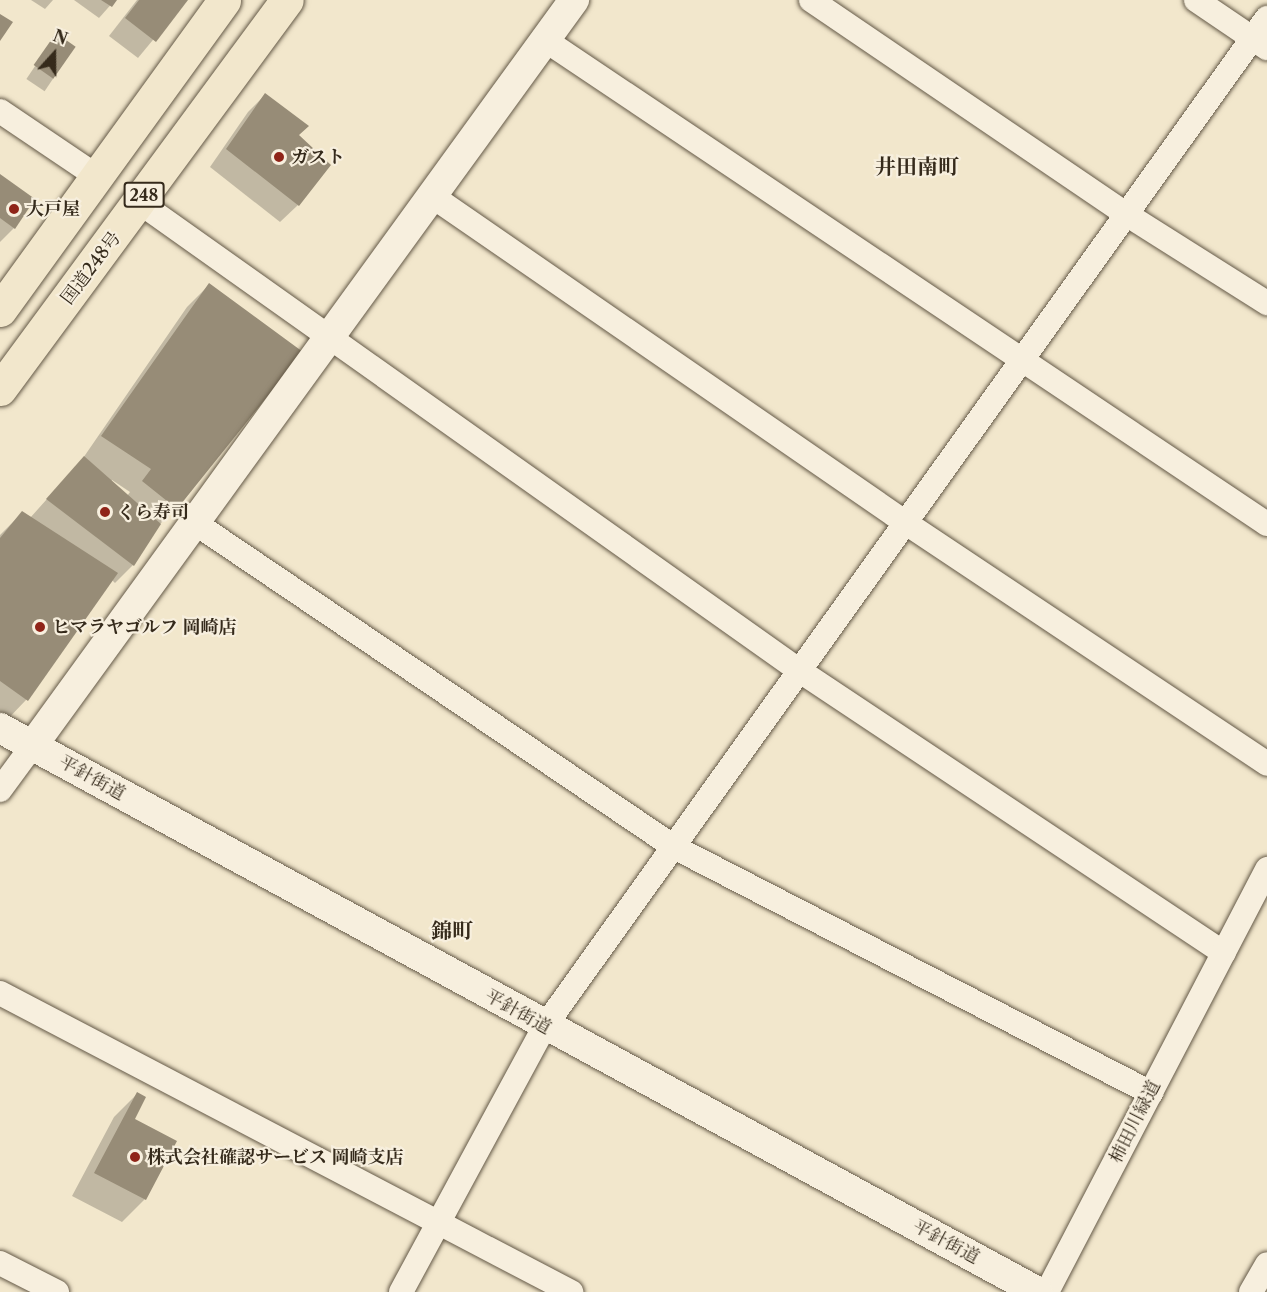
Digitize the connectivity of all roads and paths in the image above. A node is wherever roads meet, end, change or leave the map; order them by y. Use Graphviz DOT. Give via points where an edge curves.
graph roads {
  1 [pos="224,0"];
  2 [pos="287,0"];
  3 [pos="574,0"];
  4 [pos="811,0"];
  5 [pos="1196,0"];
  6 [pos="1267,18"];
  7 [pos="545,40"];
  8 [pos="1260,43"];
  9 [pos="0,111"];
  10 [pos="98,177"];
  11 [pos="432,196"];
  12 [pos="140,202"];
  13 [pos="1126,214"];
  14 [pos="1267,303"];
  15 [pos="0,310"];
  16 [pos="329,337"];
  17 [pos="1022,360"];
  18 [pos="0,389"];
  19 [pos="195,523"];
  20 [pos="906,523"];
  21 [pos="1267,524"];
  22 [pos="800,671"];
  23 [pos="0,728"];
  24 [pos="33,746"];
  25 [pos="1267,764"];
  26 [pos="0,790"];
  27 [pos="674,847"];
  28 [pos="1267,869"];
  29 [pos="1224,953"];
  30 [pos="0,993"];
  31 [pos="545,1026"];
  32 [pos="1151,1093"];
  33 [pos="439,1223"];
  34 [pos="0,1263"];
  35 [pos="1267,1264"];
  36 [pos="1034,1291"];
  37 [pos="57,1292"];
  38 [pos="401,1292"];
  39 [pos="571,1292"];
  40 [pos="1251,1292"];
  1 -- 10 [label="highway, 248"];
  2 -- 12 [label="highway, 国道248号 / 248"];
  3 -- 7 [label="street"];
  4 -- 13 [label="street"];
  5 -- 8 [label="street"];
  6 -- 8 [label="street"];
  7 -- 11 [label="street"];
  7 -- 17 [label="street"];
  8 -- 13 [label="street"];
  9 -- 10 [label="street"];
  10 -- 15 [label="highway, 248"];
  11 -- 16 [label="street"];
  11 -- 20 [label="street"];
  12 -- 16 [label="street"];
  12 -- 18 [label="highway, 国道248号 / 248"];
  13 -- 14 [label="street"];
  13 -- 17 [label="street"];
  16 -- 19 [label="street"];
  16 -- 22 [label="street"];
  17 -- 20 [label="street"];
  17 -- 21 [label="street"];
  19 -- 24 [label="street"];
  19 -- 27 [label="street"];
  20 -- 22 [label="street"];
  20 -- 25 [label="street"];
  22 -- 27 [label="street"];
  22 -- 29 [label="street"];
  23 -- 24 [label="street, 平針街道"];
  24 -- 26 [label="street"];
  24 -- 31 [label="street, 平針街道"];
  27 -- 31 [label="street"];
  27 -- 32 [label="street"];
  28 -- 29 [label="street, 柿田川緑道"];
  29 -- 32 [label="street, 柿田川緑道"];
  30 -- 33 [label="street"];
  31 -- 33 [label="street"];
  31 -- 36 [label="street, 平針街道"];
  32 -- 36 [label="street, 柿田川緑道"];
  33 -- 38 [label="street"];
  33 -- 39 [label="street"];
  34 -- 37 [label="street"];
  35 -- 40 [label="street"];
}
